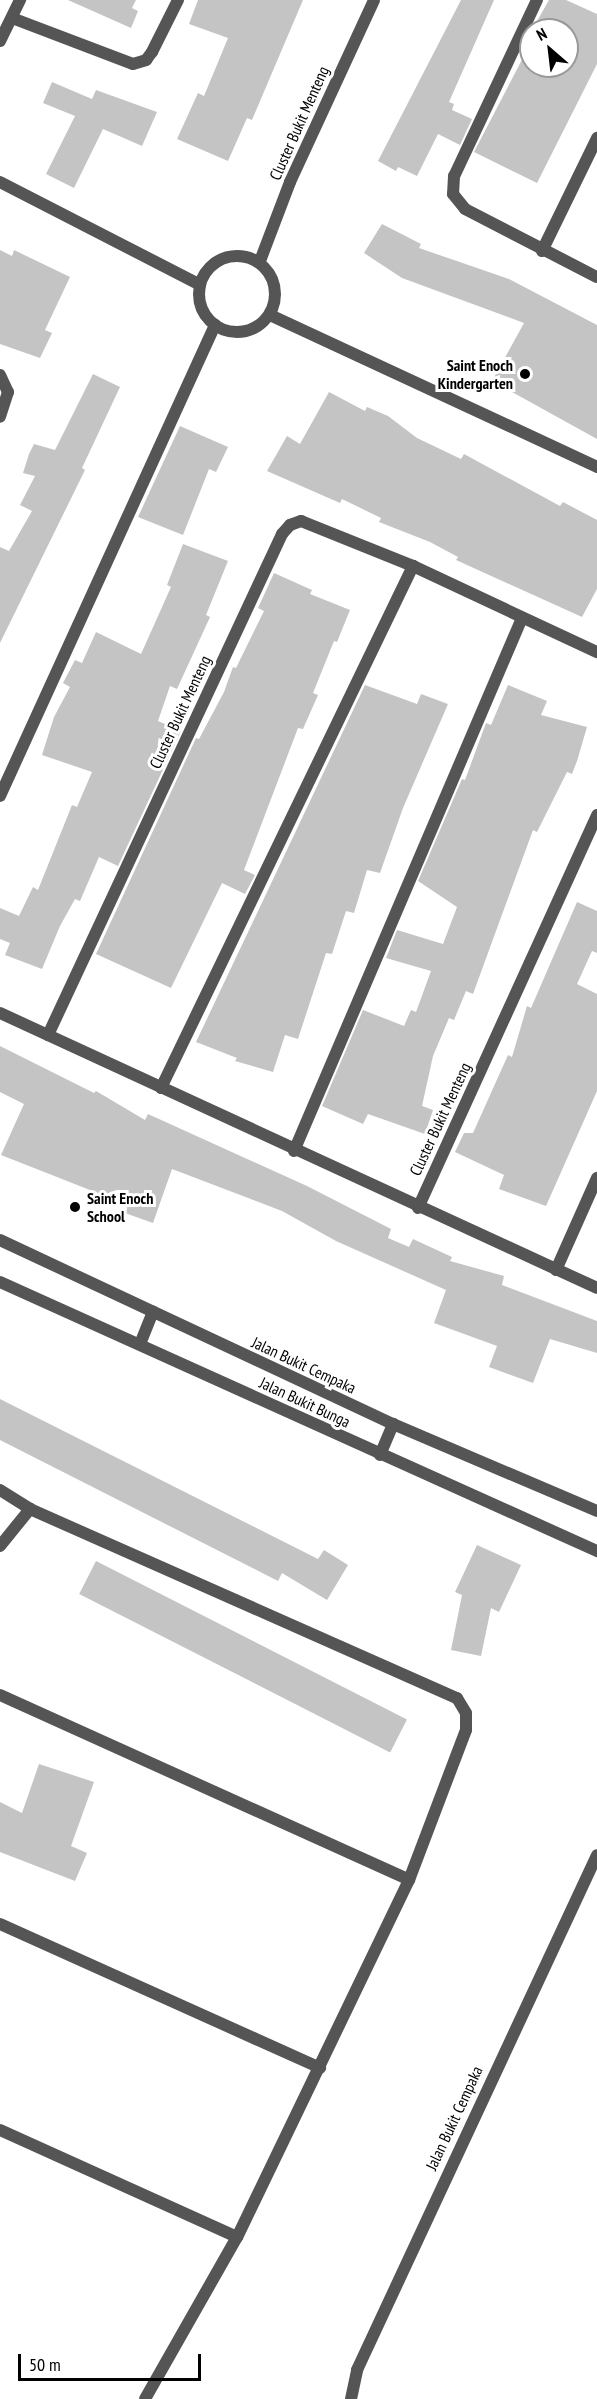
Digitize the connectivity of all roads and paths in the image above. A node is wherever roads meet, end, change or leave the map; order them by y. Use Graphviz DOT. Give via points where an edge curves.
graph roads {
  1 [pos="20,0"];
  2 [pos="178,0"];
  3 [pos="374,0"];
  4 [pos="537,0"];
  5 [pos="12,18"];
  6 [pos="0,41"];
  7 [pos="597,138"];
  8 [pos="0,182"];
  9 [pos="542,251"];
  10 [pos="260,261"];
  11 [pos="597,277"];
  12 [pos="200,285"];
  13 [pos="270,315"];
  14 [pos="215,325"];
  15 [pos="0,375"];
  16 [pos="0,417"];
  17 [pos="597,467"];
  18 [pos="413,566"];
  19 [pos="522,618"];
  20 [pos="597,652"];
  21 [pos="0,796"];
  22 [pos="597,815"];
  23 [pos="0,1013"];
  24 [pos="48,1035"];
  25 [pos="161,1088"];
  26 [pos="294,1151"];
  27 [pos="597,1178"];
  28 [pos="418,1208"];
  29 [pos="0,1240"];
  30 [pos="556,1270"];
  31 [pos="0,1282"];
  32 [pos="597,1288"];
  33 [pos="153,1312"];
  34 [pos="140,1344"];
  35 [pos="393,1424"];
  36 [pos="380,1455"];
  37 [pos="0,1490"];
  38 [pos="30,1509"];
  39 [pos="597,1511"];
  40 [pos="0,1546"];
  41 [pos="597,1551"];
  42 [pos="0,1695"];
  43 [pos="597,1855"];
  44 [pos="409,1880"];
  45 [pos="0,1924"];
  46 [pos="320,2068"];
  47 [pos="0,2130"];
  48 [pos="237,2237"];
  49 [pos="145,2399"];
  50 [pos="351,2399"];
  1 -- 5 [label="street"];
  2 -- 5 [label="street" via="152,52 146,60 133,64"];
  3 -- 10 [label="street, Cluster Bukit Menteng" via="290,182"];
  4 -- 9 [label="street" via="454,176 453,194 465,209"];
  5 -- 6 [label="street"];
  7 -- 9 [label="street"];
  8 -- 12 [label="street"];
  9 -- 11 [label="street"];
  10 -- 12 [label="street" via="231,255 206,272"];
  10 -- 13 [label="street" via="276,287"];
  12 -- 14 [label="street" via="199,300 204,314"];
  13 -- 14 [label="street" via="244,332 229,332"];
  13 -- 17 [label="street"];
  14 -- 21 [label="street"];
  15 -- 16 [label="street" via="8,392"];
  18 -- 19 [label="street, Cluster Bukit Menteng"];
  18 -- 24 [label="street, Cluster Bukit Menteng" via="301,521 282,534"];
  18 -- 25 [label="street"];
  19 -- 20 [label="street, Cluster Bukit Menteng"];
  19 -- 26 [label="street"];
  22 -- 28 [label="street, Cluster Bukit Menteng"];
  23 -- 24 [label="street"];
  24 -- 25 [label="street"];
  25 -- 26 [label="street"];
  26 -- 28 [label="street"];
  27 -- 30 [label="street"];
  28 -- 30 [label="street"];
  29 -- 33 [label="street, Jalan Bukit Cempaka"];
  30 -- 32 [label="street"];
  31 -- 34 [label="street, Jalan Bukit Bunga"];
  33 -- 34 [label="street"];
  33 -- 35 [label="street, Jalan Bukit Cempaka"];
  34 -- 36 [label="street, Jalan Bukit Bunga"];
  35 -- 36 [label="street"];
  35 -- 39 [label="street, Jalan Bukit Cempaka"];
  36 -- 41 [label="street, Jalan Bukit Bunga"];
  37 -- 38 [label="street"];
  38 -- 40 [label="street"];
  38 -- 44 [label="street" via="457,1698 466,1713 466,1730"];
  42 -- 44 [label="street"];
  43 -- 50 [label="street, Jalan Bukit Cempaka" via="357,2370"];
  44 -- 46 [label="street"];
  45 -- 46 [label="street"];
  46 -- 48 [label="street"];
  47 -- 48 [label="street"];
  48 -- 49 [label="street"];
}
